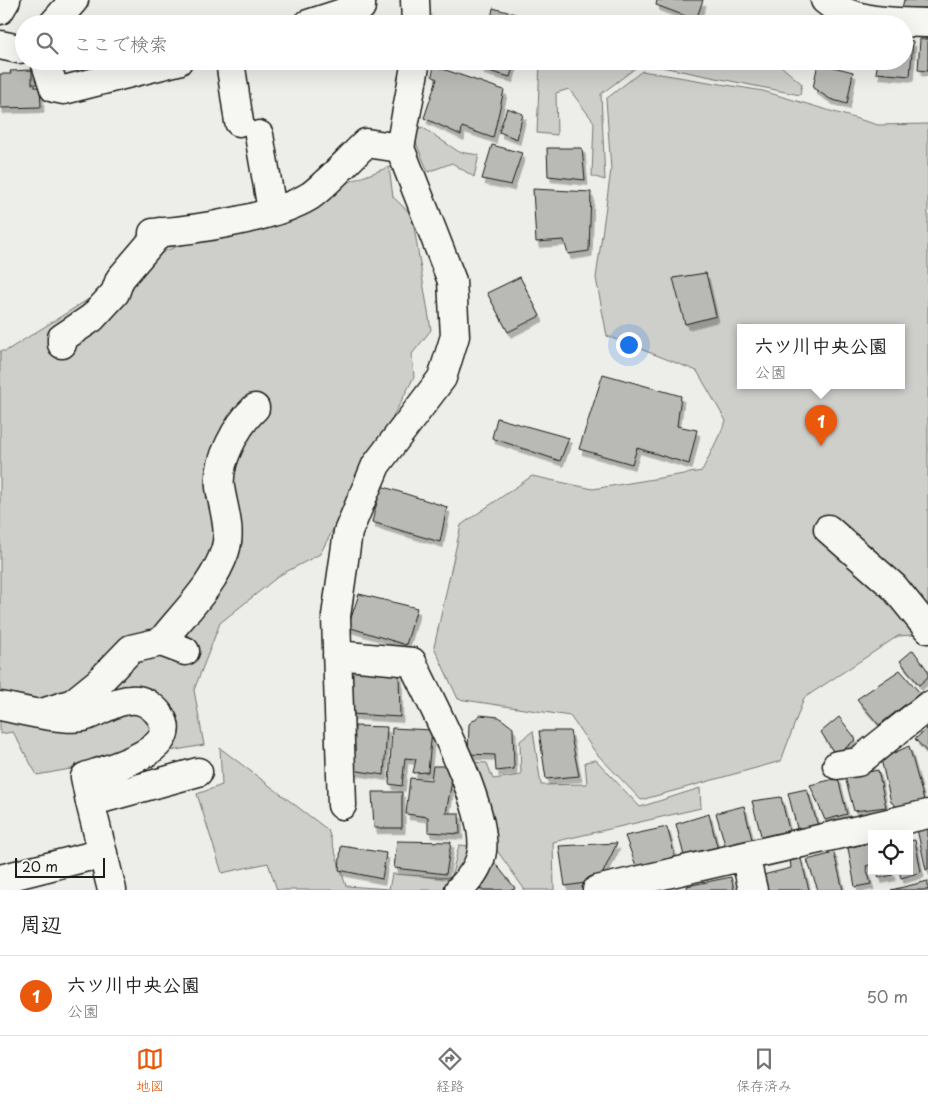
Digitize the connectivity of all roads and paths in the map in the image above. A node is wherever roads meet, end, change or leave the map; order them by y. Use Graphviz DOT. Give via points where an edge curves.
graph roads {
  1 [pos="6,0"];
  2 [pos="74,0"];
  3 [pos="361,0"];
  4 [pos="415,0"];
  5 [pos="825,0"];
  6 [pos="0,10"];
  7 [pos="61,15"];
  8 [pos="336,15"];
  9 [pos="416,15"];
  10 [pos="852,15"];
  11 [pos="913,22"];
  12 [pos="928,23"];
  13 [pos="0,46"];
  14 [pos="15,48"];
  15 [pos="48,70"];
  16 [pos="143,70"];
  17 [pos="233,70"];
  18 [pos="414,70"];
  19 [pos="400,148"];
  20 [pos="272,210"];
  21 [pos="62,344"];
  22 [pos="255,408"];
  23 [pos="828,528"];
  24 [pos="928,629"];
  25 [pos="337,655"];
  26 [pos="0,706"];
  27 [pos="928,706"];
  28 [pos="42,713"];
  29 [pos="837,765"];
  30 [pos="198,772"];
  31 [pos="90,802"];
  32 [pos="342,805"];
  33 [pos="928,814"];
  34 [pos="103,853"];
  35 [pos="745,856"];
  36 [pos="0,879"];
  37 [pos="112,890"];
  38 [pos="459,890"];
  39 [pos="597,890"];
  40 [pos="752,890"];
  1 -- 6 [label="street"];
  2 -- 7 [label="street"];
  3 -- 8 [label="street" via="361,7"];
  4 -- 9 [label="street"];
  5 -- 10 [label="street" via="835,9"];
  11 -- 12 [label="street"];
  13 -- 14 [label="street"];
  15 -- 16 [label="street" via="54,88 64,90"];
  17 -- 20 [label="street"];
  18 -- 19 [label="street"];
  19 -- 20 [label="street" via="366,143 310,196"];
  19 -- 25 [label="street" via="452,281 455,336 442,378 376,465 348,532 336,616"];
  20 -- 21 [label="street" via="207,227 157,233 120,279 115,293 92,318 62,338"];
  22 -- 28 [label="street" via="233,437 225,457 220,484 228,528 223,556 214,578 173,646 131,649 73,703"];
  23 -- 24 [label="street" via="894,587"];
  25 -- 32 [label="street"];
  25 -- 38 [label="street" via="412,662 466,777 481,828 482,851 478,864"];
  26 -- 28 [label="street"];
  27 -- 29 [label="street" via="858,762"];
  28 -- 31 [label="street" via="67,718 83,716 123,700 138,700 152,706 162,717 165,730 160,742 147,753 85,777"];
  30 -- 31 [label="street"];
  31 -- 34 [label="street"];
  33 -- 35 [label="street"];
  34 -- 36 [label="street"];
  34 -- 37 [label="street"];
  35 -- 39 [label="street"];
  35 -- 40 [label="street"];
}
